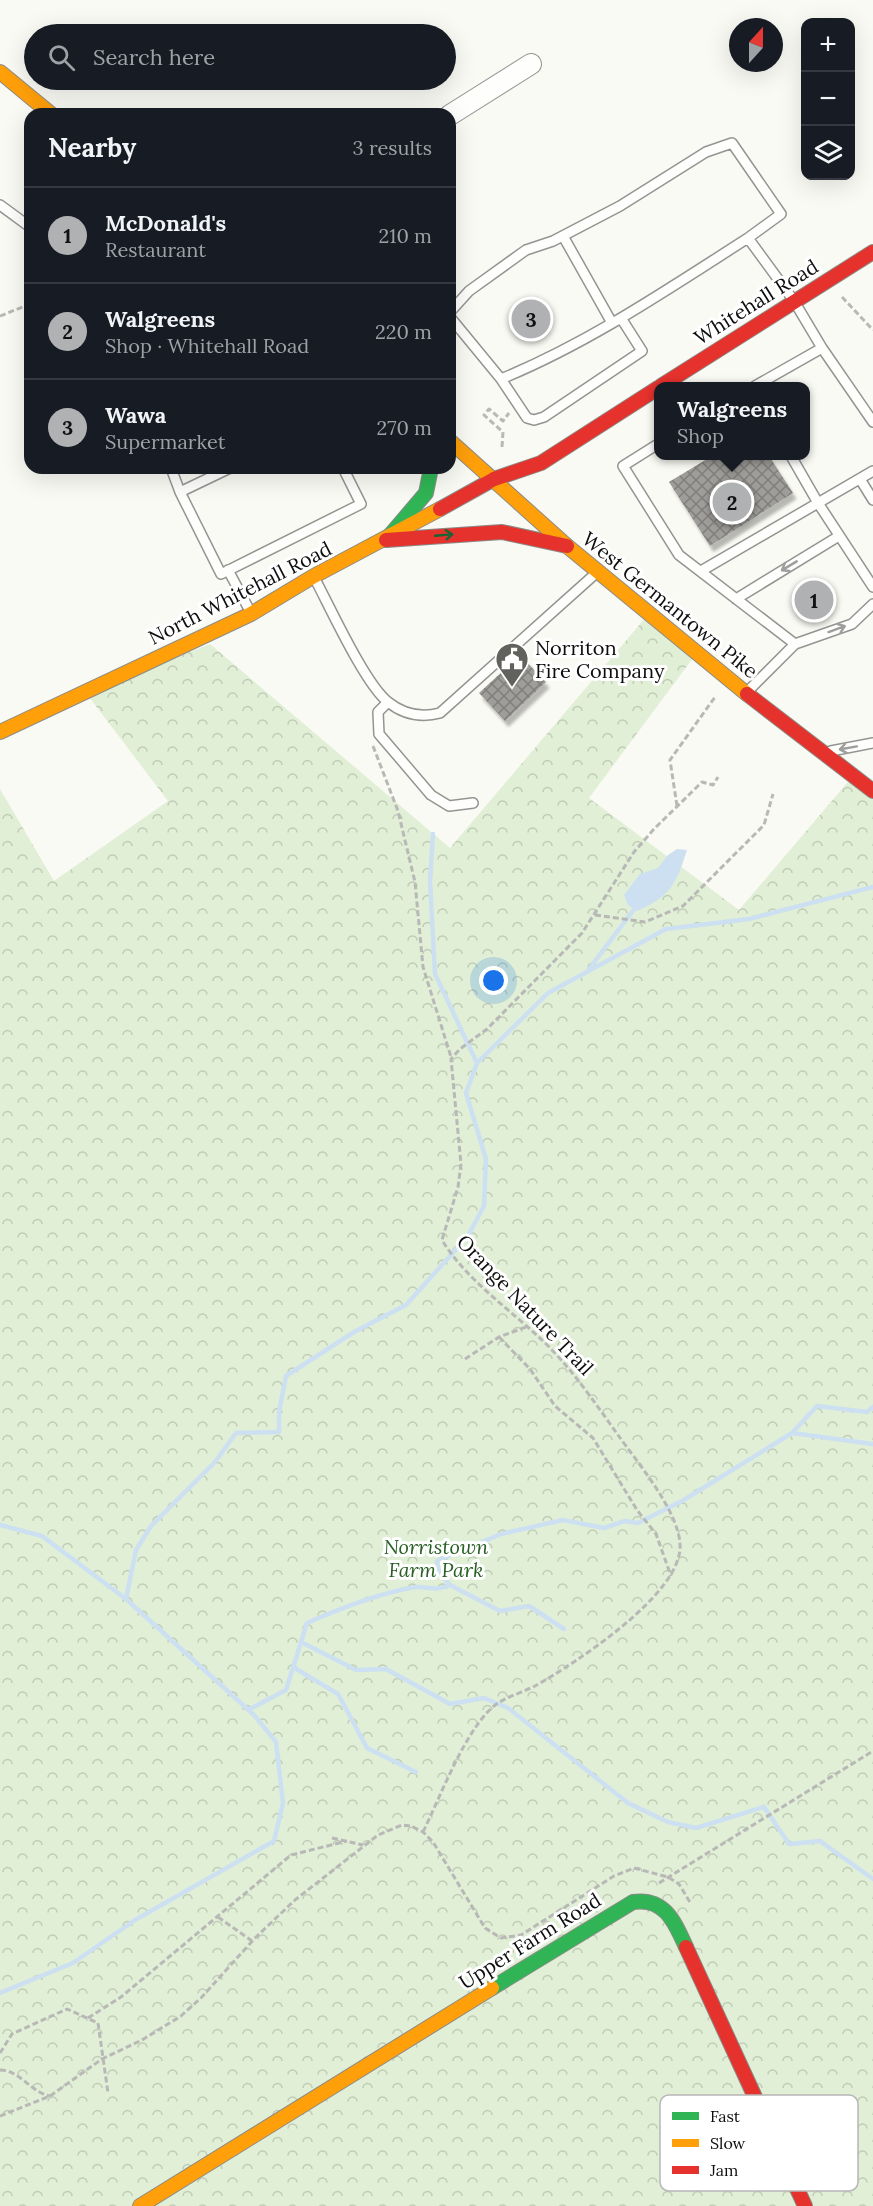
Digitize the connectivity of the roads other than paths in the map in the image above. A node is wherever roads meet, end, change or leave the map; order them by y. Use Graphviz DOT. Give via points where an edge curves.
graph roads {
  1 [pos="531,64"];
  2 [pos="0,72"];
  3 [pos="44,108"];
  4 [pos="456,111"];
  5 [pos="0,205"];
  6 [pos="24,223"];
  7 [pos="563,236"];
  8 [pos="748,238"];
  9 [pos="873,252"];
  10 [pos="794,301"];
  11 [pos="456,305"];
  12 [pos="621,318"];
  13 [pos="612,323"];
  14 [pos="456,324"];
  15 [pos="822,348"];
  16 [pos="501,379"];
  17 [pos="668,382"];
  18 [pos="764,382"];
  19 [pos="654,391"];
  20 [pos="873,422"];
  21 [pos="456,446"];
  22 [pos="654,446"];
  23 [pos="793,460"];
  24 [pos="873,471"];
  25 [pos="173,474"];
  26 [pos="218,474"];
  27 [pos="346,474"];
  28 [pos="430,474"];
  29 [pos="494,479"];
  30 [pos="860,479"];
  31 [pos="180,492"];
  32 [pos="873,500"];
  33 [pos="818,503"];
  34 [pos="839,536"];
  35 [pos="386,540"];
  36 [pos="567,546"];
  37 [pos="228,570"];
  38 [pos="700,571"];
  39 [pos="598,572"];
  40 [pos="314,576"];
  41 [pos="873,587"];
  42 [pos="736,599"];
  43 [pos="873,604"];
  44 [pos="251,614"];
  45 [pos="795,644"];
  46 [pos="746,693"];
  47 [pos="388,702"];
  48 [pos="0,732"];
  49 [pos="873,743"];
  50 [pos="822,752"];
  51 [pos="873,791"];
  52 [pos="473,803"];
  53 [pos="754,2095"];
  54 [pos="798,2191"];
  55 [pos="140,2206"];
  56 [pos="805,2206"];
  1 -- 4 [label="street"];
  2 -- 3 [label="main road"];
  5 -- 6 [label="lane"];
  7 -- 8 [label="lane" via="620,206 706,152 732,143 782,214"];
  7 -- 11 [label="lane" via="526,250 468,291"];
  7 -- 13 [label="lane"];
  8 -- 10 [label="lane"];
  8 -- 12 [label="lane"];
  9 -- 10 [label="main road, Whitehall Road"];
  10 -- 15 [label="lane"];
  10 -- 17 [label="main road, Whitehall Road"];
  12 -- 13 [label="lane"];
  12 -- 16 [label="lane" via="642,351 544,417 527,418"];
  13 -- 16 [label="lane" via="550,359"];
  14 -- 16 [label="lane"];
  15 -- 18 [label="lane"];
  15 -- 20 [label="lane"];
  19 -- 29 [label="main road, Whitehall Road" via="542,463"];
  21 -- 29 [label="main road, West Germantown Pike"];
  22 -- 38 [label="lane" via="622,465 679,555"];
  23 -- 33 [label="lane"];
  24 -- 30 [label="lane"];
  25 -- 31 [label="lane"];
  26 -- 31 [label="lane"];
  27 -- 37 [label="lane" via="361,504"];
  28 -- 35 [label="main road" via="426,493"];
  29 -- 35 [label="main road, North Whitehall Road"];
  29 -- 36 [label="main road, West Germantown Pike"];
  30 -- 32 [label="lane"];
  30 -- 33 [label="lane"];
  31 -- 37 [label="lane" via="221,574"];
  33 -- 34 [label="lane"];
  33 -- 38 [label="lane"];
  34 -- 41 [label="lane"];
  34 -- 42 [label="lane, one-way"];
  35 -- 36 [label="main road, one-way" via="501,532"];
  35 -- 40 [label="main road, North Whitehall Road"];
  36 -- 39 [label="main road, West Germantown Pike"];
  37 -- 44 [label="lane"];
  38 -- 42 [label="lane"];
  39 -- 46 [label="main road, West Germantown Pike"];
  39 -- 47 [label="lane" via="440,713 417,715"];
  40 -- 44 [label="main road, North Whitehall Road"];
  40 -- 47 [label="lane" via="373,684"];
  42 -- 45 [label="lane"];
  45 -- 43 [label="lane, one-way" via="852,624"];
  44 -- 48 [label="main road, North Whitehall Road"];
  45 -- 46 [label="lane"];
  46 -- 50 [label="main road, West Germantown Pike"];
  47 -- 52 [label="lane" via="378,712 380,734 431,795 449,806"];
  49 -- 50 [label="lane, one-way"];
  50 -- 51 [label="main road, West Germantown Pike"];
  53 -- 55 [label="main road, Upper Farm Road" via="671,1915 645,1900 627,1905"];
  54 -- 56 [label="main road, Upper Farm Road"];
}
